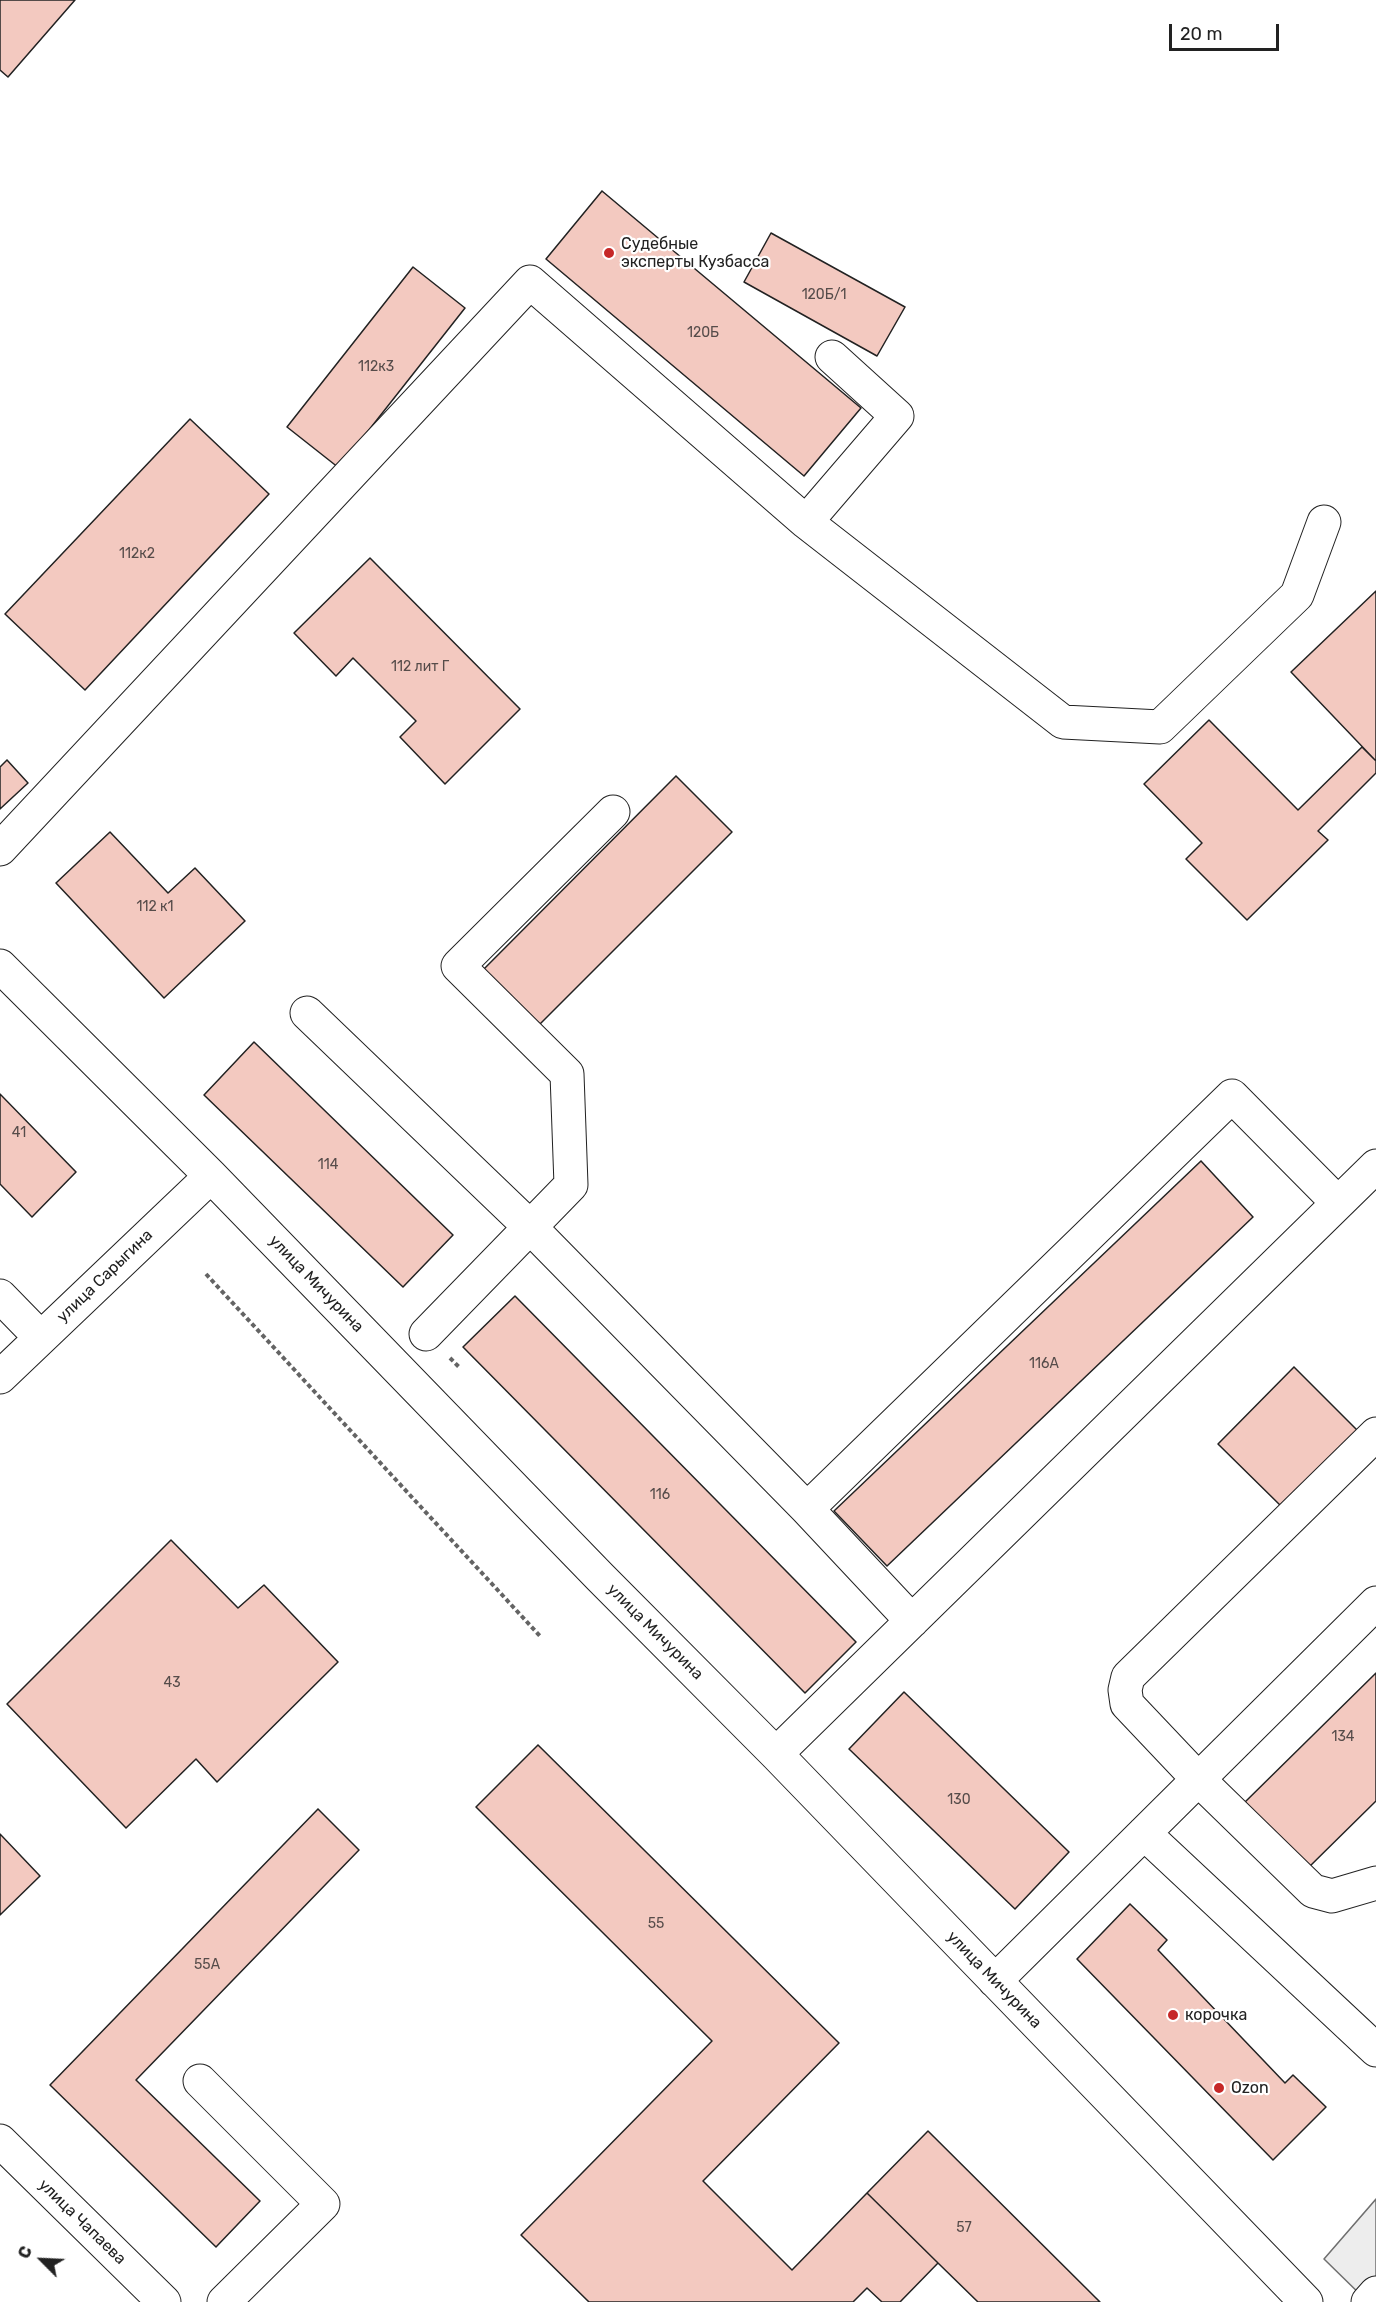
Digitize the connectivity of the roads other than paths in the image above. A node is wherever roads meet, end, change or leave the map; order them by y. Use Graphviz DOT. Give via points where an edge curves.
graph roads {
  1 [pos="832,357"];
  2 [pos="806,522"];
  3 [pos="1324,522"];
  4 [pos="613,812"];
  5 [pos="0,849"];
  6 [pos="0,966"];
  7 [pos="307,1013"];
  8 [pos="1376,1166"];
  9 [pos="211,1176"];
  10 [pos="1337,1202"];
  11 [pos="530,1227"];
  12 [pos="0,1296"];
  13 [pos="426,1334"];
  14 [pos="41,1338"];
  15 [pos="0,1377"];
  16 [pos="1376,1434"];
  17 [pos="807,1509"];
  18 [pos="1376,1603"];
  19 [pos="912,1621"];
  20 [pos="776,1755"];
  21 [pos="1198,1779"];
  22 [pos="1144,1833"];
  23 [pos="1376,1883"];
  24 [pos="995,1981"];
  25 [pos="1376,2050"];
  26 [pos="200,2081"];
  27 [pos="0,2141"];
  28 [pos="1376,2293"];
  29 [pos="164,2302"];
  30 [pos="224,2302"];
  31 [pos="1306,2302"];
  32 [pos="1368,2302"];
  1 -- 2 [label="street" via="897,416"];
  2 -- 3 [label="street" via="1063,722 1160,727 1297,595"];
  2 -- 5 [label="street" via="530,282"];
  4 -- 11 [label="street" via="458,966 567,1074 571,1185"];
  6 -- 9 [label="street, улица Мичурина"];
  7 -- 11 [label="street"];
  8 -- 10 [label="street"];
  9 -- 14 [label="street, улица Сарыгина"];
  9 -- 20 [label="street, улица Мичурина"];
  10 -- 17 [label="street" via="1232,1096"];
  10 -- 19 [label="street"];
  11 -- 13 [label="street"];
  11 -- 17 [label="street"];
  12 -- 14 [label="street"];
  14 -- 15 [label="street, улица Сарыгина"];
  16 -- 21 [label="street" via="1128,1677 1127,1704"];
  17 -- 19 [label="street"];
  18 -- 21 [label="street"];
  19 -- 20 [label="street"];
  20 -- 24 [label="street, улица Мичурина"];
  21 -- 22 [label="street"];
  21 -- 23 [label="street" via="1313,1891 1332,1896"];
  22 -- 24 [label="street"];
  22 -- 25 [label="street"];
  24 -- 31 [label="street, улица Мичурина"];
  26 -- 30 [label="street" via="323,2204"];
  27 -- 29 [label="street, улица Чапаева"];
  28 -- 32 [label="street"];
}
